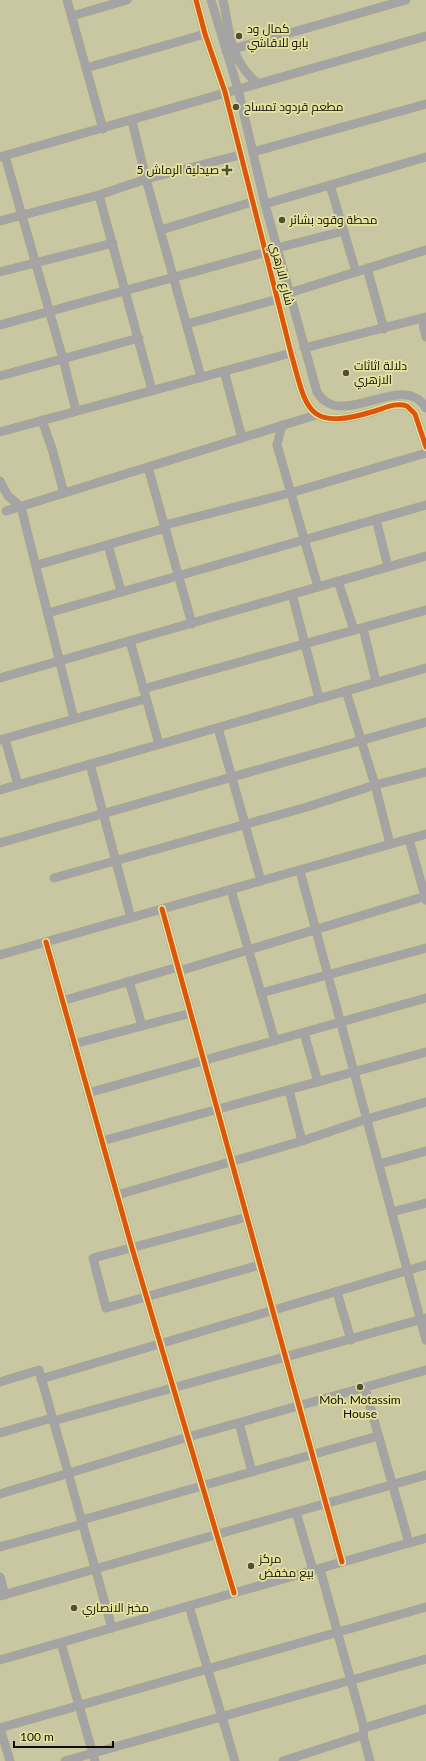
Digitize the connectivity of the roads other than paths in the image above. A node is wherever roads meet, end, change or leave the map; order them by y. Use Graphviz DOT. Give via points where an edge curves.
graph roads {
  1 [pos="68,0"];
  2 [pos="127,0"];
  3 [pos="196,0"];
  4 [pos="222,0"];
  5 [pos="406,0"];
  6 [pos="211,1"];
  7 [pos="72,16"];
  8 [pos="205,34"];
  9 [pos="426,36"];
  10 [pos="230,50"];
  11 [pos="86,68"];
  12 [pos="257,83"];
  13 [pos="238,88"];
  14 [pos="225,92"];
  15 [pos="426,104"];
  16 [pos="132,121"];
  17 [pos="103,129"];
  18 [pos="253,152"];
  19 [pos="240,155"];
  20 [pos="2,157"];
  21 [pos="426,157"];
  22 [pos="146,179"];
  23 [pos="330,185"];
  24 [pos="99,194"];
  25 [pos="252,202"];
  26 [pos="265,204"];
  27 [pos="22,215"];
  28 [pos="0,221"];
  29 [pos="161,230"];
  30 [pos="344,231"];
  31 [pos="113,243"];
  32 [pos="277,248"];
  33 [pos="426,250"];
  34 [pos="266,252"];
  35 [pos="36,262"];
  36 [pos="367,268"];
  37 [pos="0,272"];
  38 [pos="356,272"];
  39 [pos="173,277"];
  40 [pos="126,290"];
  41 [pos="289,293"];
  42 [pos="278,299"];
  43 [pos="49,311"];
  44 [pos="424,318"];
  45 [pos="187,324"];
  46 [pos="0,325"];
  47 [pos="384,329"];
  48 [pos="426,337"];
  49 [pos="139,338"];
  50 [pos="304,348"];
  51 [pos="291,353"];
  52 [pos="63,359"];
  53 [pos="224,371"];
  54 [pos="0,376"];
  55 [pos="201,377"];
  56 [pos="152,390"];
  57 [pos="426,408"];
  58 [pos="76,411"];
  59 [pos="316,415"];
  60 [pos="42,420"];
  61 [pos="282,425"];
  62 [pos="0,432"];
  63 [pos="242,438"];
  64 [pos="426,447"];
  65 [pos="426,453"];
  66 [pos="148,467"];
  67 [pos="0,481"];
  68 [pos="64,493"];
  69 [pos="290,493"];
  70 [pos="426,505"];
  71 [pos="21,507"];
  72 [pos="6,511"];
  73 [pos="376,519"];
  74 [pos="165,527"];
  75 [pos="303,540"];
  76 [pos="108,544"];
  77 [pos="426,556"];
  78 [pos="36,565"];
  79 [pos="388,567"];
  80 [pos="179,575"];
  81 [pos="338,581"];
  82 [pos="318,587"];
  83 [pos="121,591"];
  84 [pos="292,594"];
  85 [pos="426,610"];
  86 [pos="48,613"];
  87 [pos="192,624"];
  88 [pos="363,628"];
  89 [pos="354,630"];
  90 [pos="130,641"];
  91 [pos="305,644"];
  92 [pos="60,661"];
  93 [pos="426,668"];
  94 [pos="0,678"];
  95 [pos="376,682"];
  96 [pos="143,689"];
  97 [pos="346,691"];
  98 [pos="319,698"];
  99 [pos="145,699"];
  100 [pos="74,719"];
  101 [pos="426,722"];
  102 [pos="218,728"];
  103 [pos="3,739"];
  104 [pos="361,740"];
  105 [pos="159,744"];
  106 [pos="90,764"];
  107 [pos="426,772"];
  108 [pos="231,777"];
  109 [pos="18,785"];
  110 [pos="375,785"];
  111 [pos="0,790"];
  112 [pos="104,814"];
  113 [pos="246,824"];
  114 [pos="426,834"];
  115 [pos="409,839"];
  116 [pos="0,843"];
  117 [pos="390,844"];
  118 [pos="115,861"];
  119 [pos="300,871"];
  120 [pos="54,878"];
  121 [pos="261,881"];
  122 [pos="231,890"];
  123 [pos="426,898"];
  124 [pos="162,909"];
  125 [pos="131,918"];
  126 [pos="316,929"];
  127 [pos="46,942"];
  128 [pos="426,948"];
  129 [pos="248,950"];
  130 [pos="0,955"];
  131 [pos="178,969"];
  132 [pos="328,973"];
  133 [pos="129,981"];
  134 [pos="261,993"];
  135 [pos="426,998"];
  136 [pos="62,1001"];
  137 [pos="191,1013"];
  138 [pos="341,1022"];
  139 [pos="142,1026"];
  140 [pos="304,1033"];
  141 [pos="275,1041"];
  142 [pos="74,1044"];
  143 [pos="425,1055"];
  144 [pos="204,1061"];
  145 [pos="354,1072"];
  146 [pos="318,1082"];
  147 [pos="289,1090"];
  148 [pos="88,1093"];
  149 [pos="426,1102"];
  150 [pos="217,1110"];
  151 [pos="367,1119"];
  152 [pos="102,1141"];
  153 [pos="302,1141"];
  154 [pos="426,1151"];
  155 [pos="232,1162"];
  156 [pos="379,1164"];
  157 [pos="117,1194"];
  158 [pos="426,1203"];
  159 [pos="392,1212"];
  160 [pos="247,1217"];
  161 [pos="132,1248"];
  162 [pos="260,1265"];
  163 [pos="426,1265"];
  164 [pos="408,1271"];
  165 [pos="337,1292"];
  166 [pos="147,1297"];
  167 [pos="273,1310"];
  168 [pos="423,1319"];
  169 [pos="351,1340"];
  170 [pos="426,1340"];
  171 [pos="161,1344"];
  172 [pos="286,1357"];
  173 [pos="426,1370"];
  174 [pos="41,1379"];
  175 [pos="0,1382"];
  176 [pos="174,1388"];
  177 [pos="365,1388"];
  178 [pos="299,1406"];
  179 [pos="53,1420"];
  180 [pos="239,1423"];
  181 [pos="0,1432"];
  182 [pos="378,1436"];
  183 [pos="188,1437"];
  184 [pos="312,1454"];
  185 [pos="252,1472"];
  186 [pos="68,1474"];
  187 [pos="426,1475"];
  188 [pos="392,1485"];
  189 [pos="203,1486"];
  190 [pos="0,1494"];
  191 [pos="326,1504"];
  192 [pos="296,1512"];
  193 [pos="82,1522"];
  194 [pos="217,1535"];
  195 [pos="426,1538"];
  196 [pos="409,1543"];
  197 [pos="0,1547"];
  198 [pos="342,1562"];
  199 [pos="95,1570"];
  200 [pos="316,1570"];
  201 [pos="0,1577"];
  202 [pos="234,1593"];
  203 [pos="3,1596"];
  204 [pos="189,1606"];
  205 [pos="426,1607"];
  206 [pos="112,1628"];
  207 [pos="338,1630"];
  208 [pos="61,1643"];
  209 [pos="426,1659"];
  210 [pos="0,1660"];
  211 [pos="208,1669"];
  212 [pos="350,1682"];
  213 [pos="80,1705"];
  214 [pos="426,1709"];
  215 [pos="222,1716"];
  216 [pos="0,1728"];
  217 [pos="364,1728"];
  218 [pos="363,1736"];
  219 [pos="93,1753"];
  220 [pos="10,1761"];
  221 [pos="65,1761"];
  222 [pos="95,1761"];
  223 [pos="235,1761"];
  224 [pos="283,1761"];
  225 [pos="370,1761"];
  1 -- 7 [label="street"];
  2 -- 7 [label="street"];
  3 -- 8 [label="street, شارع الازهري"];
  4 -- 6 [label="street"];
  4 -- 10 [label="street"];
  5 -- 10 [label="street"];
  6 -- 10 [label="street, شارع الازهري"];
  7 -- 11 [label="street"];
  8 -- 11 [label="street"];
  8 -- 14 [label="street, شارع الازهري"];
  9 -- 12 [label="street"];
  10 -- 12 [label="street" via="242,68"];
  10 -- 13 [label="street, شارع الازهري"];
  11 -- 17 [label="street"];
  12 -- 13 [label="street"];
  13 -- 14 [label="street"];
  13 -- 18 [label="street, شارع الازهري"];
  14 -- 16 [label="street"];
  14 -- 19 [label="street, شارع الازهري"];
  15 -- 18 [label="street"];
  16 -- 17 [label="street"];
  16 -- 22 [label="street"];
  17 -- 20 [label="street"];
  18 -- 26 [label="street, شارع الازهري"];
  19 -- 22 [label="street"];
  19 -- 25 [label="street, شارع الازهري"];
  20 -- 27 [label="street"];
  21 -- 23 [label="street"];
  22 -- 24 [label="street"];
  22 -- 29 [label="street"];
  23 -- 26 [label="street"];
  23 -- 30 [label="street"];
  24 -- 27 [label="street"];
  24 -- 31 [label="street"];
  25 -- 29 [label="street"];
  25 -- 34 [label="street, شارع الازهري"];
  26 -- 32 [label="street, شارع الازهري"];
  27 -- 28 [label="street"];
  27 -- 35 [label="street"];
  29 -- 39 [label="street"];
  30 -- 32 [label="street"];
  30 -- 38 [label="street"];
  31 -- 35 [label="street"];
  31 -- 40 [label="street"];
  32 -- 41 [label="street, شارع الازهري"];
  33 -- 36 [label="street"];
  34 -- 39 [label="street"];
  34 -- 42 [label="street, شارع الازهري"];
  35 -- 37 [label="street"];
  35 -- 43 [label="street"];
  36 -- 38 [label="street"];
  36 -- 47 [label="street"];
  38 -- 41 [label="street"];
  39 -- 40 [label="street"];
  39 -- 45 [label="street"];
  40 -- 43 [label="street"];
  40 -- 49 [label="street"];
  41 -- 50 [label="street, شارع الازهري"];
  42 -- 45 [label="street"];
  42 -- 51 [label="street, شارع الازهري"];
  43 -- 46 [label="street"];
  43 -- 52 [label="street"];
  44 -- 47 [label="street"];
  44 -- 48 [label="street"];
  45 -- 55 [label="street"];
  47 -- 50 [label="street"];
  49 -- 52 [label="street"];
  49 -- 56 [label="street"];
  50 -- 57 [label="street, شارع الازهري" via="317,392 326,402 352,405 408,395 417,399"];
  51 -- 53 [label="street"];
  51 -- 59 [label="street, شارع الازهري" via="304,399"];
  52 -- 54 [label="street"];
  52 -- 58 [label="street"];
  53 -- 55 [label="street"];
  53 -- 63 [label="street"];
  55 -- 56 [label="street"];
  56 -- 58 [label="street"];
  58 -- 60 [label="street"];
  59 -- 61 [label="street"];
  59 -- 64 [label="street" via="341,419 402,404 415,414"];
  60 -- 62 [label="street"];
  60 -- 68 [label="street"];
  61 -- 63 [label="street"];
  61 -- 69 [label="street" via="277,445"];
  63 -- 66 [label="street"];
  65 -- 69 [label="street"];
  66 -- 68 [label="street"];
  66 -- 74 [label="street"];
  67 -- 71 [label="street" via="8,496"];
  68 -- 71 [label="street"];
  69 -- 74 [label="street"];
  69 -- 75 [label="street"];
  70 -- 73 [label="street"];
  71 -- 72 [label="street"];
  71 -- 78 [label="street"];
  73 -- 75 [label="street"];
  73 -- 79 [label="street"];
  74 -- 76 [label="street"];
  74 -- 80 [label="street"];
  75 -- 80 [label="street"];
  75 -- 82 [label="street"];
  76 -- 78 [label="street"];
  76 -- 83 [label="street"];
  77 -- 79 [label="street"];
  78 -- 86 [label="street"];
  79 -- 81 [label="street"];
  80 -- 83 [label="street"];
  80 -- 87 [label="street"];
  81 -- 82 [label="street"];
  81 -- 89 [label="street"];
  82 -- 84 [label="street"];
  83 -- 86 [label="street"];
  84 -- 87 [label="street"];
  84 -- 91 [label="street"];
  85 -- 88 [label="street"];
  86 -- 92 [label="street"];
  87 -- 90 [label="street"];
  88 -- 89 [label="street"];
  88 -- 95 [label="street"];
  89 -- 91 [label="street"];
  90 -- 92 [label="street"];
  90 -- 96 [label="street"];
  91 -- 96 [label="street"];
  91 -- 98 [label="street"];
  92 -- 94 [label="street"];
  92 -- 100 [label="street"];
  93 -- 95 [label="street"];
  95 -- 97 [label="street"];
  96 -- 99 [label="street"];
  97 -- 98 [label="street"];
  97 -- 104 [label="street"];
  98 -- 102 [label="street"];
  99 -- 100 [label="street"];
  99 -- 105 [label="street"];
  100 -- 103 [label="street"];
  101 -- 104 [label="street"];
  102 -- 105 [label="street"];
  102 -- 108 [label="street"];
  103 -- 109 [label="street"];
  104 -- 108 [label="street"];
  104 -- 110 [label="street"];
  105 -- 106 [label="street"];
  106 -- 109 [label="street"];
  106 -- 112 [label="street"];
  107 -- 110 [label="street"];
  108 -- 112 [label="street"];
  108 -- 113 [label="street"];
  109 -- 111 [label="street"];
  110 -- 113 [label="street"];
  110 -- 117 [label="street"];
  112 -- 116 [label="street"];
  112 -- 118 [label="street"];
  113 -- 118 [label="street"];
  113 -- 121 [label="street"];
  114 -- 115 [label="street"];
  115 -- 117 [label="street"];
  115 -- 123 [label="street"];
  117 -- 119 [label="street"];
  118 -- 120 [label="street"];
  118 -- 125 [label="street"];
  119 -- 121 [label="street"];
  119 -- 126 [label="street"];
  121 -- 122 [label="street"];
  122 -- 124 [label="street"];
  122 -- 129 [label="street"];
  123 -- 126 [label="street"];
  124 -- 125 [label="street"];
  124 -- 131 [label="street"];
  125 -- 127 [label="street"];
  126 -- 129 [label="street"];
  126 -- 132 [label="street"];
  127 -- 130 [label="street"];
  127 -- 136 [label="street"];
  128 -- 132 [label="street"];
  129 -- 131 [label="street"];
  129 -- 134 [label="street"];
  131 -- 133 [label="street"];
  131 -- 137 [label="street"];
  132 -- 134 [label="street"];
  132 -- 138 [label="street"];
  133 -- 136 [label="street"];
  133 -- 139 [label="street"];
  134 -- 141 [label="street"];
  135 -- 138 [label="street"];
  136 -- 142 [label="street"];
  137 -- 139 [label="street"];
  137 -- 144 [label="street"];
  138 -- 140 [label="street"];
  138 -- 145 [label="street"];
  139 -- 142 [label="street"];
  140 -- 141 [label="street"];
  140 -- 146 [label="street"];
  141 -- 144 [label="street"];
  142 -- 148 [label="street"];
  143 -- 145 [label="street"];
  144 -- 148 [label="street"];
  144 -- 150 [label="street"];
  145 -- 146 [label="street"];
  145 -- 151 [label="street"];
  146 -- 147 [label="street"];
  147 -- 150 [label="street"];
  147 -- 153 [label="street"];
  148 -- 152 [label="street"];
  149 -- 151 [label="street"];
  150 -- 152 [label="street"];
  150 -- 155 [label="street"];
  151 -- 153 [label="street"];
  151 -- 156 [label="street"];
  152 -- 157 [label="street"];
  153 -- 155 [label="street"];
  154 -- 156 [label="street"];
  155 -- 157 [label="street"];
  155 -- 160 [label="street"];
  156 -- 159 [label="street"];
  157 -- 161 [label="street"];
  158 -- 159 [label="street"];
  159 -- 164 [label="street"];
  160 -- 161 [label="street"];
  160 -- 162 [label="street"];
  161 -- 166 [label="street"];
  161 -- 166 [label="street" via="93,1258 106,1308"];
  162 -- 166 [label="street"];
  162 -- 167 [label="street"];
  163 -- 164 [label="street"];
  164 -- 165 [label="street"];
  164 -- 168 [label="street"];
  165 -- 167 [label="street"];
  165 -- 169 [label="street"];
  166 -- 171 [label="street"];
  167 -- 171 [label="street"];
  167 -- 172 [label="street"];
  168 -- 169 [label="street"];
  168 -- 170 [label="street"];
  169 -- 172 [label="street"];
  171 -- 174 [label="street"];
  171 -- 176 [label="street"];
  172 -- 176 [label="street"];
  172 -- 178 [label="street"];
  173 -- 177 [label="street"];
  174 -- 175 [label="street" via="39,1370"];
  174 -- 179 [label="street"];
  176 -- 179 [label="street"];
  176 -- 183 [label="street"];
  177 -- 178 [label="street"];
  177 -- 182 [label="street"];
  178 -- 180 [label="street"];
  178 -- 184 [label="street"];
  179 -- 181 [label="street"];
  179 -- 186 [label="street"];
  180 -- 183 [label="street"];
  180 -- 185 [label="street"];
  182 -- 184 [label="street"];
  182 -- 188 [label="street"];
  183 -- 186 [label="street"];
  183 -- 189 [label="street"];
  184 -- 185 [label="street"];
  184 -- 191 [label="street"];
  185 -- 189 [label="street"];
  186 -- 190 [label="street"];
  186 -- 193 [label="street"];
  187 -- 188 [label="street"];
  188 -- 191 [label="street"];
  188 -- 196 [label="street"];
  189 -- 193 [label="street"];
  189 -- 194 [label="street"];
  191 -- 192 [label="street"];
  191 -- 198 [label="street"];
  192 -- 194 [label="street"];
  192 -- 200 [label="street"];
  193 -- 197 [label="street"];
  193 -- 199 [label="street"];
  194 -- 199 [label="street"];
  194 -- 202 [label="street"];
  195 -- 196 [label="street"];
  196 -- 198 [label="street"];
  198 -- 200 [label="street"];
  199 -- 203 [label="street"];
  199 -- 206 [label="street"];
  200 -- 202 [label="street"];
  200 -- 207 [label="street"];
  201 -- 203 [label="street"];
  202 -- 204 [label="street"];
  204 -- 206 [label="street"];
  204 -- 211 [label="street"];
  205 -- 207 [label="street"];
  206 -- 208 [label="street"];
  207 -- 211 [label="street"];
  207 -- 212 [label="street"];
  208 -- 210 [label="street"];
  208 -- 213 [label="street"];
  209 -- 212 [label="street"];
  211 -- 213 [label="street"];
  211 -- 215 [label="street"];
  212 -- 215 [label="street" via="304,1692"];
  212 -- 217 [label="street"];
  213 -- 216 [label="street"];
  213 -- 219 [label="street"];
  214 -- 217 [label="street"];
  215 -- 219 [label="street"];
  215 -- 223 [label="street"];
  216 -- 220 [label="street"];
  217 -- 218 [label="street"];
  218 -- 224 [label="street"];
  218 -- 225 [label="street"];
  219 -- 221 [label="street"];
  219 -- 222 [label="street"];
}
